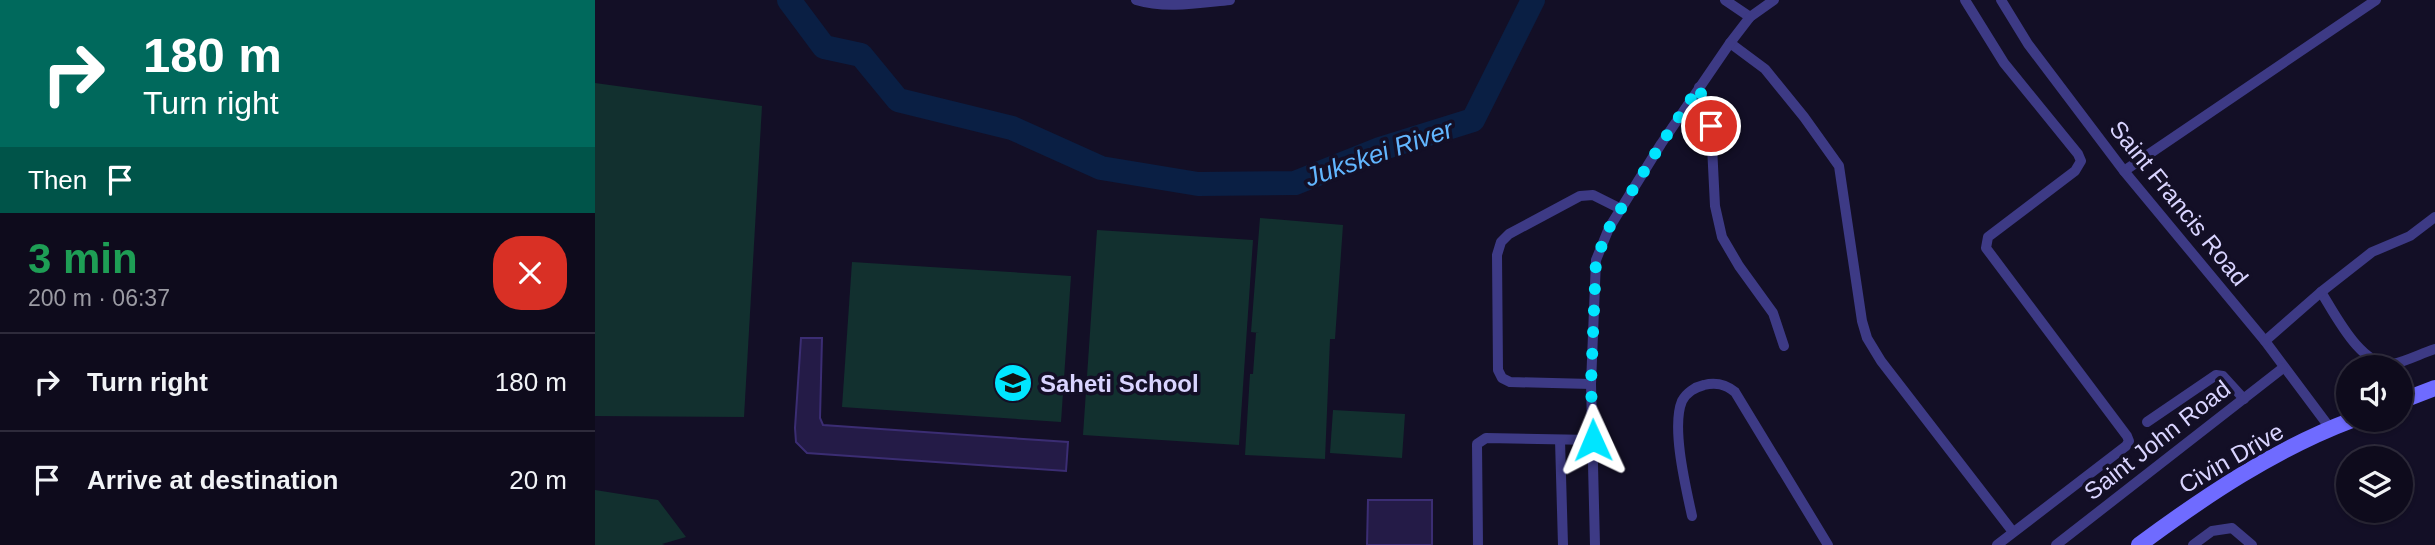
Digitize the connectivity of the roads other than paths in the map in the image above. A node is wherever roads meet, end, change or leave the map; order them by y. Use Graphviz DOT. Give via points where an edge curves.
graph roads {
  1 [pos="1136,0"];
  2 [pos="1230,0"];
  3 [pos="1725,0"];
  4 [pos="1774,0"];
  5 [pos="1965,0"];
  6 [pos="2001,0"];
  7 [pos="2376,0"];
  8 [pos="1750,17"];
  9 [pos="1730,43"];
  10 [pos="1699,87"];
  11 [pos="2124,171"];
  12 [pos="1621,209"];
  13 [pos="2435,217"];
  14 [pos="2321,292"];
  15 [pos="2265,341"];
  16 [pos="1784,346"];
  17 [pos="2435,349"];
  18 [pos="2283,368"];
  19 [pos="1591,384"];
  20 [pos="2435,388"];
  21 [pos="2413,396"];
  22 [pos="2244,400"];
  23 [pos="2147,422"];
  24 [pos="2336,426"];
  25 [pos="2330,428"];
  26 [pos="1560,440"];
  27 [pos="1593,440"];
  28 [pos="1692,516"];
  29 [pos="2013,532"];
  30 [pos="1478,545"];
  31 [pos="1563,545"];
  32 [pos="1595,545"];
  33 [pos="1828,545"];
  34 [pos="1997,545"];
  35 [pos="2056,545"];
  36 [pos="2139,545"];
  37 [pos="2193,545"];
  38 [pos="2252,545"];
  1 -- 2 [label="street" via="1161,5"];
  3 -- 8 [label="street"];
  4 -- 8 [label="street"];
  5 -- 29 [label="street" via="2004,63 2081,161 2075,171 1988,237 1986,248 2129,442"];
  6 -- 11 [label="street, Saint Francis Road" via="2028,44"];
  7 -- 11 [label="street"];
  8 -- 9 [label="street"];
  9 -- 10 [label="street"];
  9 -- 29 [label="street" via="1765,69 1839,166 1867,338"];
  10 -- 12 [label="street"];
  10 -- 16 [label="street" via="1711,126 1715,206 1722,237 1773,313"];
  11 -- 15 [label="street, Saint Francis Road"];
  12 -- 19 [label="street" via="1596,260"];
  12 -- 19 [label="street" via="1593,195 1580,196 1509,234 1497,256 1501,378"];
  13 -- 14 [label="street" via="2410,236 2372,252"];
  14 -- 15 [label="street"];
  14 -- 17 [label="street" via="2358,347 2375,362 2392,364"];
  15 -- 18 [label="street, Saint Francis Road"];
  18 -- 22 [label="street, Saint John Road"];
  18 -- 25 [label="street, Saint Francis Road"];
  19 -- 27 [label="street"];
  20 -- 21 [label="main road"];
  22 -- 23 [label="street" via="2223,376 2216,375"];
  22 -- 35 [label="street, Saint John Road"];
  24 -- 25 [label="main road, Civin Drive"];
  25 -- 36 [label="main road, Civin Drive" via="2221,486"];
  26 -- 27 [label="street"];
  26 -- 30 [label="street" via="1486,438 1477,444"];
  26 -- 31 [label="street"];
  27 -- 32 [label="street"];
  28 -- 33 [label="street" via="1678,431 1682,401 1694,388 1721,384 1734,392"];
  29 -- 34 [label="street"];
  37 -- 38 [label="street" via="2212,531 2232,528"];
}
